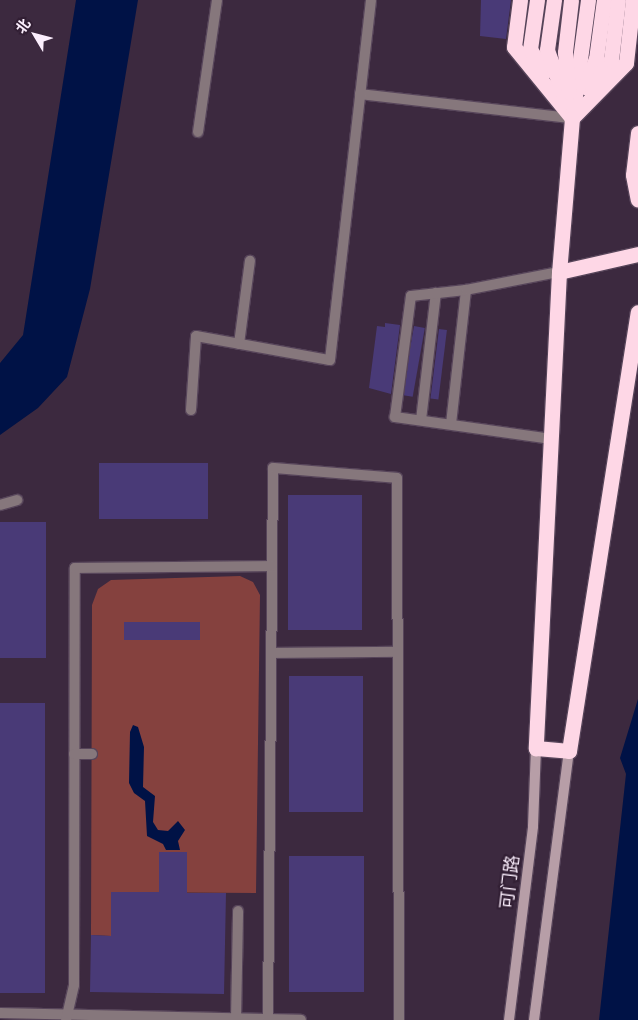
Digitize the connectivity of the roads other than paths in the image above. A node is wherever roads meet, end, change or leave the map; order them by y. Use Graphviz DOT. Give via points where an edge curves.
graph roads {
  1 [pos="217,0"];
  2 [pos="370,0"];
  3 [pos="520,0"];
  4 [pos="537,0"];
  5 [pos="554,0"];
  6 [pos="571,0"];
  7 [pos="588,0"];
  8 [pos="604,0"];
  9 [pos="618,0"];
  10 [pos="633,0"];
  11 [pos="360,94"];
  12 [pos="572,118"];
  13 [pos="198,132"];
  14 [pos="638,133"];
  15 [pos="638,200"];
  16 [pos="638,254"];
  17 [pos="250,261"];
  18 [pos="559,272"];
  19 [pos="466,290"];
  20 [pos="436,293"];
  21 [pos="638,312"];
  22 [pos="239,344"];
  23 [pos="190,410"];
  24 [pos="420,420"];
  25 [pos="451,424"];
  26 [pos="552,439"];
  27 [pos="17,500"];
  28 [pos="0,505"];
  29 [pos="272,566"];
  30 [pos="396,652"];
  31 [pos="272,653"];
  32 [pos="536,748"];
  33 [pos="569,751"];
  34 [pos="74,754"];
  35 [pos="92,754"];
  36 [pos="238,911"];
  37 [pos="0,1013"];
  38 [pos="66,1017"];
  39 [pos="236,1018"];
  40 [pos="268,1019"];
  41 [pos="301,1020"];
  42 [pos="399,1020"];
  43 [pos="510,1020"];
  44 [pos="534,1020"];
  1 -- 13 [label="street"];
  2 -- 11 [label="street"];
  3 -- 12 [label="highway" via="514,47"];
  4 -- 12 [label="highway" via="530,49"];
  5 -- 12 [label="highway" via="548,50"];
  6 -- 12 [label="highway" via="565,52"];
  7 -- 12 [label="highway"];
  8 -- 12 [label="highway" via="596,59"];
  9 -- 12 [label="highway" via="610,60"];
  10 -- 12 [label="highway" via="626,63"];
  11 -- 12 [label="street"];
  11 -- 22 [label="street" via="330,360"];
  12 -- 18 [label="highway"];
  14 -- 15 [label="highway" via="633,175"];
  16 -- 18 [label="highway"];
  17 -- 22 [label="street"];
  18 -- 19 [label="street"];
  18 -- 26 [label="highway"];
  19 -- 20 [label="street"];
  19 -- 25 [label="street"];
  20 -- 24 [label="street"];
  20 -- 24 [label="street" via="410,296 395,417"];
  21 -- 33 [label="highway"];
  22 -- 23 [label="street" via="196,336"];
  24 -- 25 [label="street"];
  25 -- 26 [label="street"];
  26 -- 32 [label="highway"];
  27 -- 28 [label="street"];
  29 -- 30 [label="street" via="273,468 397,478"];
  29 -- 31 [label="street"];
  29 -- 34 [label="street" via="75,568"];
  30 -- 31 [label="street"];
  30 -- 42 [label="street"];
  31 -- 40 [label="street"];
  32 -- 33 [label="highway"];
  32 -- 43 [label="main road, 可门路" via="533,826"];
  33 -- 44 [label="main road"];
  34 -- 35 [label="street"];
  34 -- 38 [label="street" via="74,985"];
  36 -- 39 [label="street"];
  37 -- 38 [label="street"];
  38 -- 39 [label="street"];
  39 -- 40 [label="street"];
  40 -- 41 [label="street"];
}
